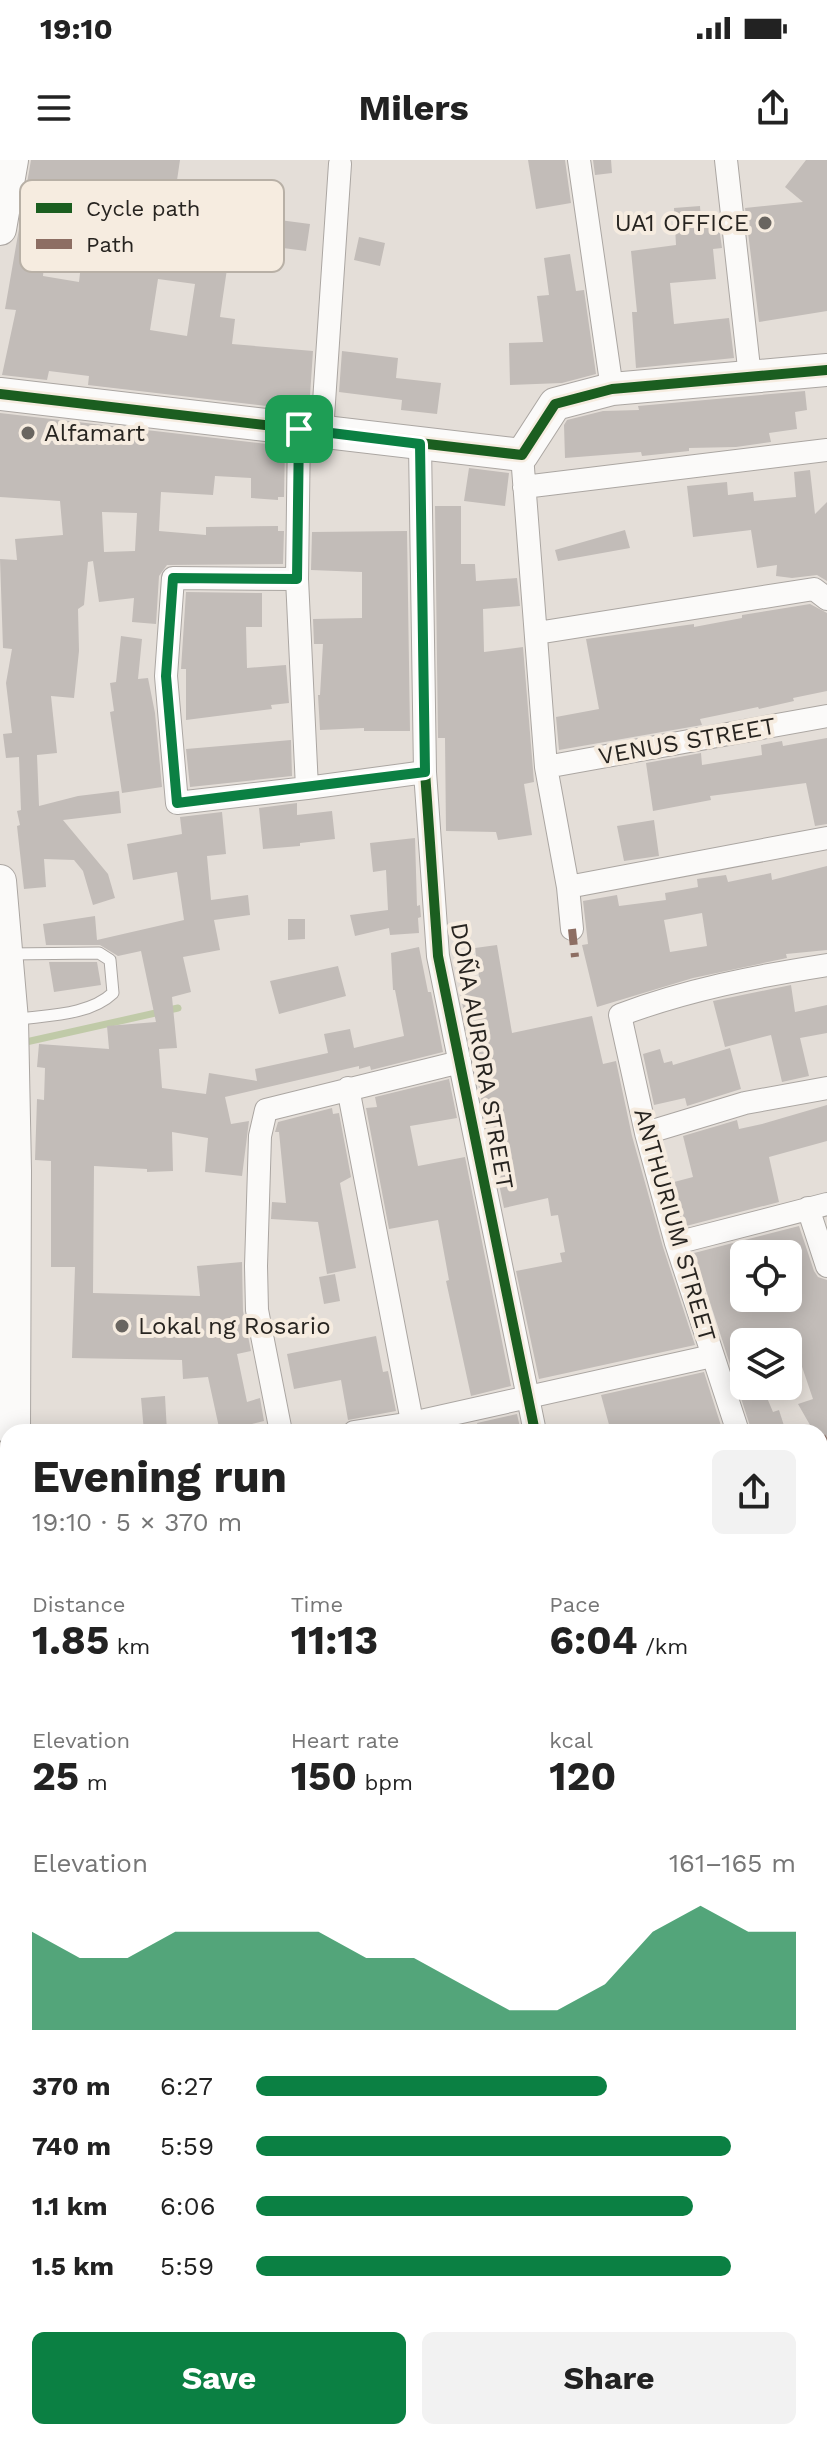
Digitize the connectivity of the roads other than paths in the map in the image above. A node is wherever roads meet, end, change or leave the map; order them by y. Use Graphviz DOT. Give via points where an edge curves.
graph roads {
  1 [pos="579,160"];
  2 [pos="726,160"];
  3 [pos="340,164"];
  4 [pos="7,171"];
  5 [pos="0,229"];
  6 [pos="827,370"];
  7 [pos="750,377"];
  8 [pos="612,389"];
  9 [pos="0,394"];
  10 [pos="311,430"];
  11 [pos="420,444"];
  12 [pos="827,450"];
  13 [pos="522,455"];
  14 [pos="524,487"];
  15 [pos="297,579"];
  16 [pos="827,599"];
  17 [pos="537,633"];
  18 [pos="827,716"];
  19 [pos="546,767"];
  20 [pos="425,772"];
  21 [pos="307,788"];
  22 [pos="827,838"];
  23 [pos="0,881"];
  24 [pos="568,887"];
  25 [pos="572,929"];
  26 [pos="7,954"];
  27 [pos="827,965"];
  28 [pos="8,1013"];
  29 [pos="460,1062"];
  30 [pos="348,1088"];
  31 [pos="827,1088"];
  32 [pos="7,1125"];
  33 [pos="646,1133"];
  34 [pos="818,1206"];
  35 [pos="676,1243"];
  36 [pos="827,1266"];
  37 [pos="712,1356"];
  38 [pos="527,1397"];
  39 [pos="14,1424"];
  40 [pos="279,1424"];
  41 [pos="412,1424"];
  42 [pos="424,1424"];
  43 [pos="533,1424"];
  44 [pos="735,1424"];
  1 -- 8 [label="street"];
  2 -- 7 [label="street"];
  3 -- 10 [label="street"];
  4 -- 5 [label="street"];
  6 -- 7 [label="street"];
  7 -- 8 [label="street"];
  8 -- 13 [label="street" via="555,404"];
  9 -- 10 [label="street"];
  10 -- 11 [label="street"];
  10 -- 15 [label="street"];
  11 -- 13 [label="street"];
  11 -- 20 [label="street, DOÑA AURORA STREET"];
  12 -- 14 [label="street"];
  13 -- 14 [label="street"];
  14 -- 17 [label="street"];
  15 -- 21 [label="street"];
  15 -- 21 [label="street" via="173,578 166,676 177,803"];
  16 -- 17 [label="street" via="814,589"];
  17 -- 19 [label="street"];
  18 -- 19 [label="street, VENUS STREET"];
  19 -- 24 [label="street"];
  20 -- 21 [label="street"];
  20 -- 29 [label="street, DOÑA AURORA STREET" via="438,956"];
  22 -- 24 [label="street"];
  23 -- 26 [label="street"];
  24 -- 25 [label="street"];
  26 -- 28 [label="street"];
  26 -- 28 [label="lane" via="99,953 110,960 113,993 91,1007"];
  27 -- 33 [label="street, ANTHURIUM STREET" via="657,1001 620,1015"];
  28 -- 32 [label="street"];
  29 -- 30 [label="street"];
  29 -- 38 [label="street, DOÑA AURORA STREET"];
  30 -- 40 [label="street" via="266,1110 260,1136 257,1310"];
  30 -- 41 [label="street"];
  31 -- 33 [label="street" via="745,1103"];
  32 -- 39 [label="street"];
  33 -- 35 [label="street, ANTHURIUM STREET"];
  34 -- 35 [label="street"];
  34 -- 36 [label="street"];
  35 -- 37 [label="street, ANTHURIUM STREET"];
  37 -- 38 [label="street"];
  37 -- 44 [label="street, ANTHURIUM STREET"];
  38 -- 42 [label="street"];
  38 -- 43 [label="street, DOÑA AURORA STREET"];
}
